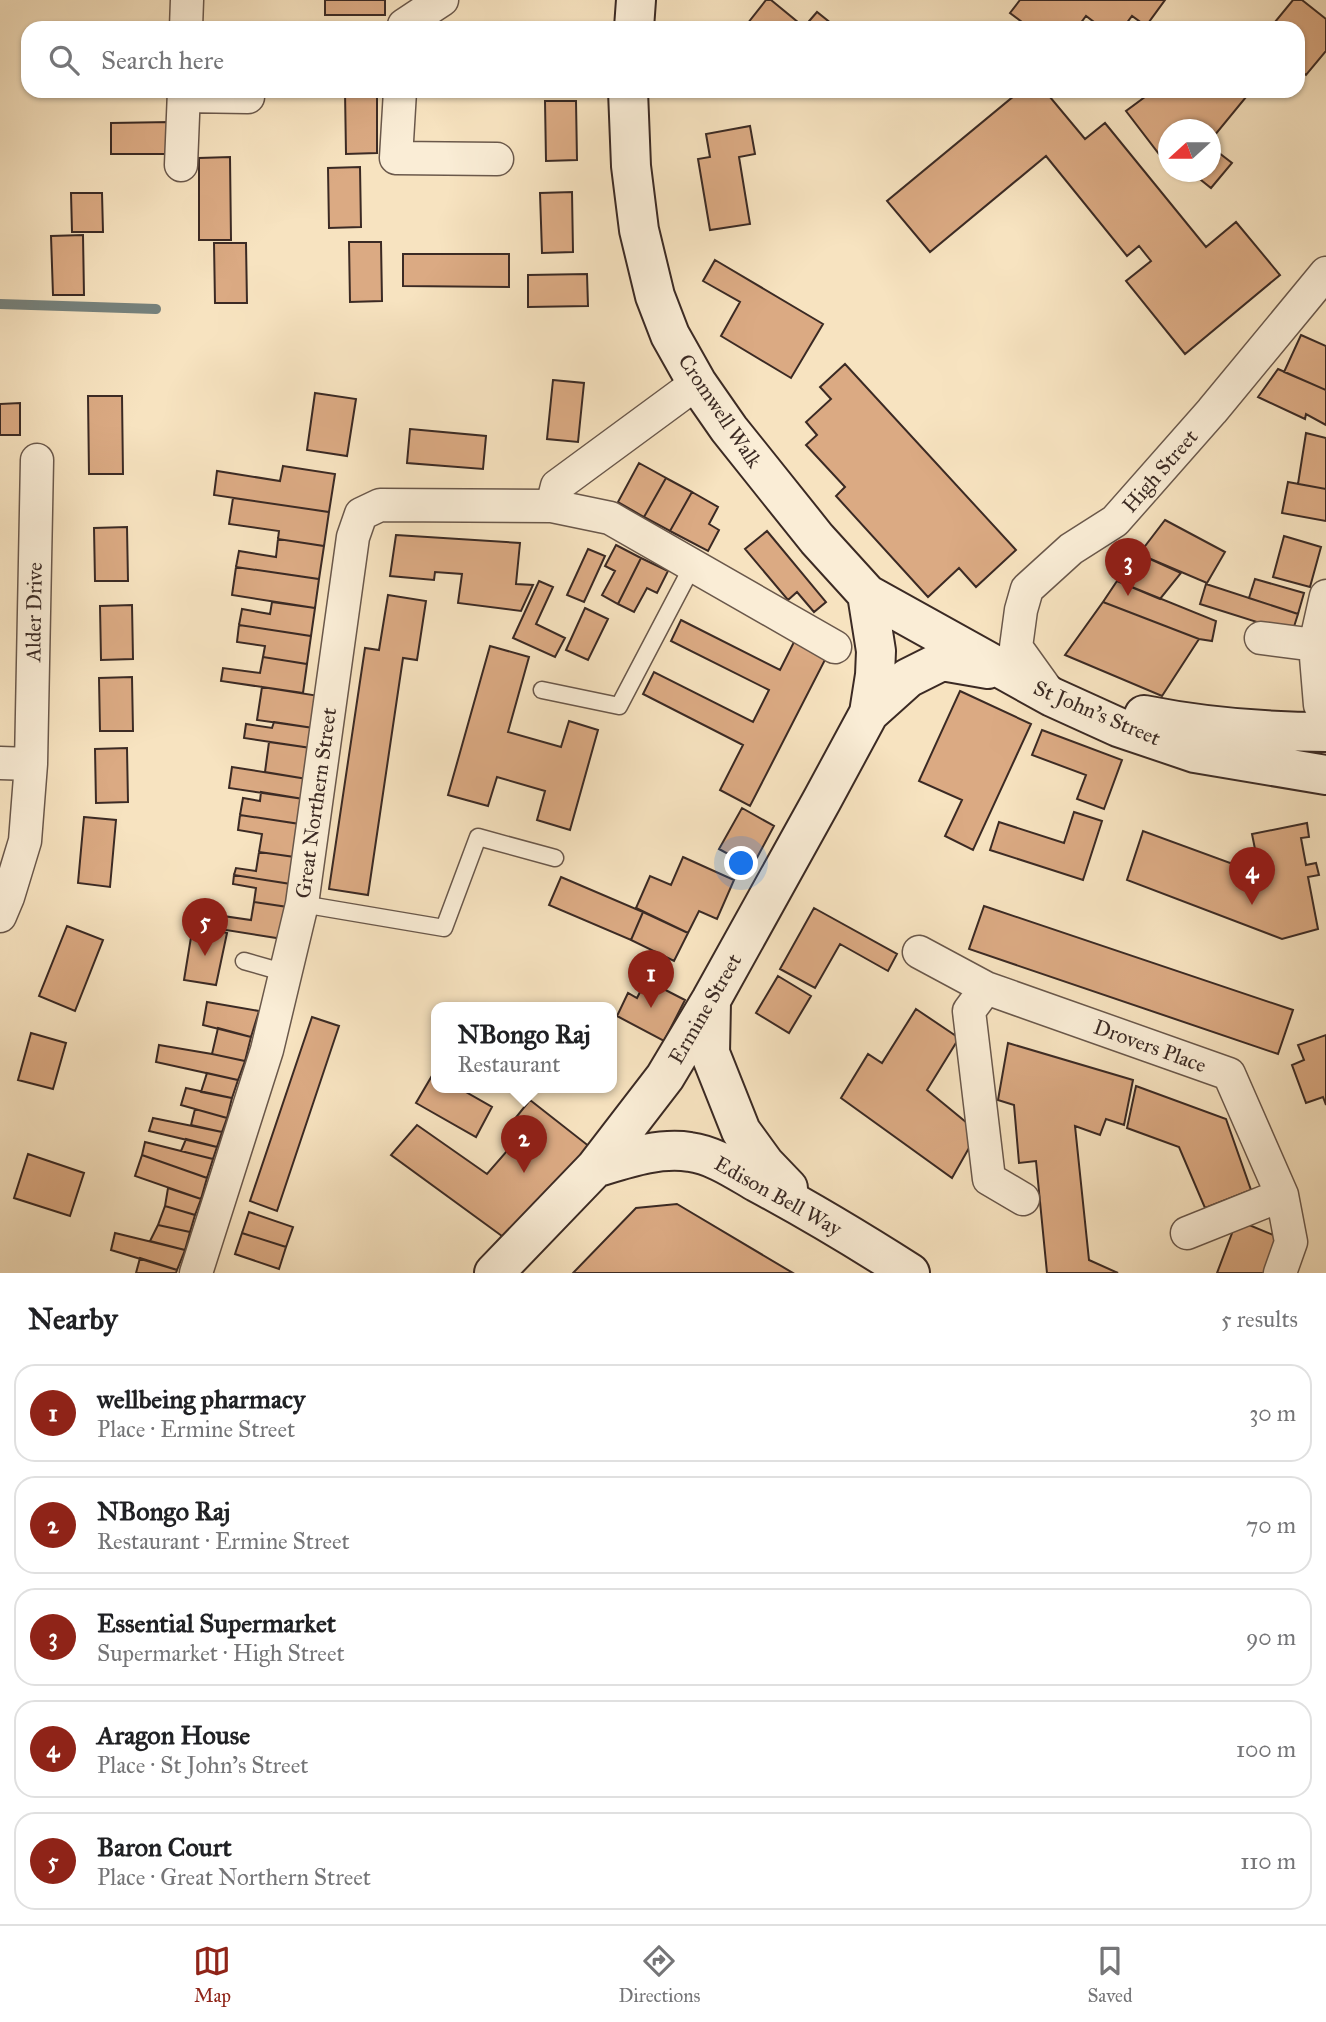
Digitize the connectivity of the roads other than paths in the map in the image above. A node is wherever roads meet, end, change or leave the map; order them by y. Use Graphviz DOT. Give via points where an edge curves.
graph roads {
  1 [pos="187,0"];
  2 [pos="442,0"];
  3 [pos="636,0"];
  4 [pos="403,18"];
  5 [pos="186,21"];
  6 [pos="634,21"];
  7 [pos="184,98"];
  8 [pos="400,98"];
  9 [pos="628,98"];
  10 [pos="497,159"];
  11 [pos="181,165"];
  12 [pos="1326,273"];
  13 [pos="697,383"];
  14 [pos="37,460"];
  15 [pos="552,506"];
  16 [pos="693,565"];
  17 [pos="867,594"];
  18 [pos="1326,596"];
  19 [pos="922,624"];
  20 [pos="1261,638"];
  21 [pos="1315,645"];
  22 [pos="835,647"];
  23 [pos="1007,673"];
  24 [pos="542,690"];
  25 [pos="1052,697"];
  26 [pos="869,713"];
  27 [pos="1323,718"];
  28 [pos="15,764"];
  29 [pos="1326,775"];
  30 [pos="555,858"];
  31 [pos="302,904"];
  32 [pos="0,916"];
  33 [pos="919,952"];
  34 [pos="244,961"];
  35 [pos="286,973"];
  36 [pos="986,988"];
  37 [pos="711,1000"];
  38 [pos="595,1168"];
  39 [pos="1282,1195"];
  40 [pos="1023,1199"];
  41 [pos="810,1211"];
  42 [pos="1187,1233"];
  43 [pos="196,1273"];
  44 [pos="494,1273"];
  45 [pos="910,1273"];
  46 [pos="1280,1273"];
  1 -- 5 [label="street"];
  2 -- 4 [label="street"];
  3 -- 6 [label="main road"];
  7 -- 11 [label="street"];
  8 -- 10 [label="street" via="395,171"];
  9 -- 13 [label="main road, Cromwell Walk" via="639,230 655,296"];
  12 -- 25 [label="street, High Street" via="1115,521 1071,549 1027,589 1016,647"];
  13 -- 15 [label="street" via="557,486"];
  13 -- 17 [label="main road, Cromwell Walk" via="780,494"];
  14 -- 28 [label="street, Alder Drive"];
  15 -- 16 [label="street, Great Northern Street" via="610,518"];
  15 -- 31 [label="street, Great Northern Street" via="380,505 361,514 353,537"];
  16 -- 22 [label="street, Great Northern Street"];
  16 -- 24 [label="lane" via="619,706"];
  17 -- 19 [label="main road, Cromwell Walk"];
  17 -- 26 [label="main road, Ermine Street" via="876,651"];
  18 -- 21 [label="street"];
  19 -- 23 [label="main road, St John's Street"];
  20 -- 21 [label="street"];
  21 -- 27 [label="street"];
  23 -- 25 [label="main road, St John's Street"];
  23 -- 26 [label="main road, Ermine Street" via="942,660 908,678"];
  25 -- 27 [label="main road" via="1187,724 1268,732"];
  25 -- 29 [label="main road, St John's Street" via="1118,727 1195,753"];
  26 -- 37 [label="main road, Ermine Street"];
  28 -- 32 [label="street, Alder Drive" via="25,841"];
  30 -- 31 [label="lane" via="478,837 444,928"];
  31 -- 35 [label="street, Great Northern Street"];
  33 -- 36 [label="street, Drovers Place"];
  34 -- 35 [label="lane"];
  35 -- 43 [label="street, Great Northern Street" via="267,1050"];
  36 -- 39 [label="street, Drovers Place" via="1229,1074"];
  36 -- 40 [label="street" via="969,1011 989,1179"];
  37 -- 38 [label="main road, Ermine Street" via="665,1077"];
  37 -- 41 [label="main road" via="710,1054 741,1130 765,1164"];
  38 -- 41 [label="main road, Edison Bell Way" via="634,1156 693,1152"];
  38 -- 44 [label="main road, Ermine Street"];
  39 -- 42 [label="street"];
  39 -- 46 [label="street, Drovers Place" via="1291,1242"];
  41 -- 45 [label="main road, Edison Bell Way"];
}
